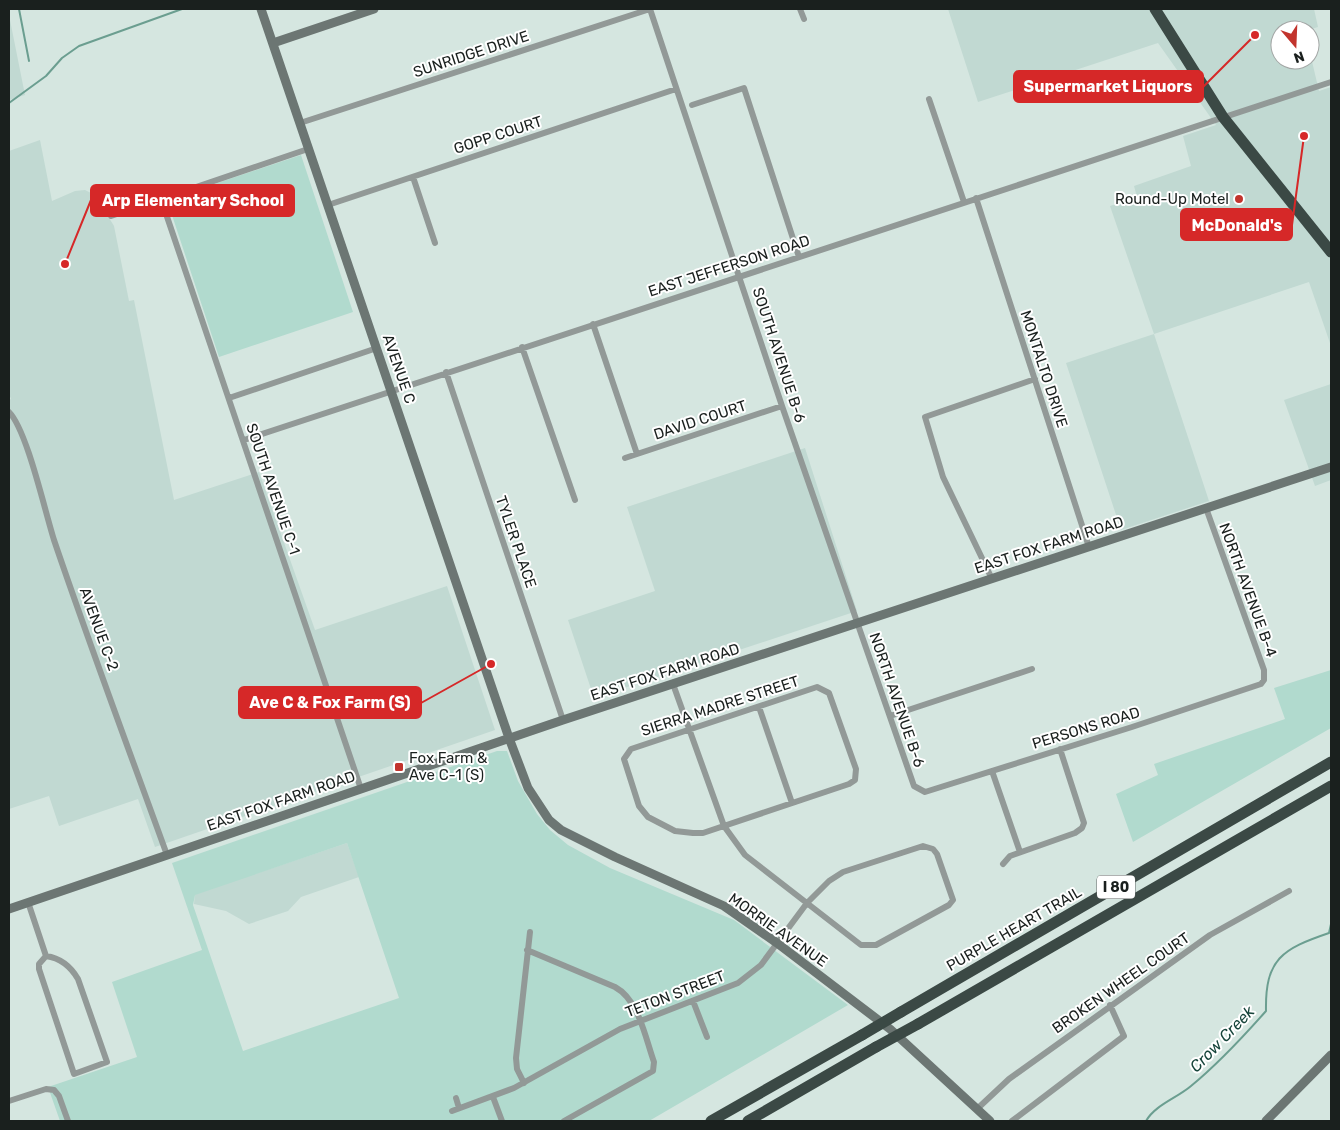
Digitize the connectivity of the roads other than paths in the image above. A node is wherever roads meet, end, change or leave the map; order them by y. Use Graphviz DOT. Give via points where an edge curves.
graph roads {
  1 [pos="261,9"];
  2 [pos="374,9"];
  3 [pos="650,9"];
  4 [pos="800,9"];
  5 [pos="1155,9"];
  6 [pos="804,19"];
  7 [pos="273,42"];
  8 [pos="1331,82"];
  9 [pos="676,89"];
  10 [pos="929,98"];
  11 [pos="692,105"];
  12 [pos="1223,117"];
  13 [pos="300,123"];
  14 [pos="308,149"];
  15 [pos="413,177"];
  16 [pos="161,198"];
  17 [pos="976,198"];
  18 [pos="964,202"];
  19 [pos="328,205"];
  20 [pos="111,216"];
  21 [pos="435,244"];
  22 [pos="1331,252"];
  23 [pos="799,257"];
  24 [pos="740,276"];
  25 [pos="593,324"];
  26 [pos="522,347"];
  27 [pos="377,348"];
  28 [pos="446,372"];
  29 [pos="1035,380"];
  30 [pos="391,390"];
  31 [pos="229,398"];
  32 [pos="782,406"];
  33 [pos="9,412"];
  34 [pos="244,440"];
  35 [pos="637,454"];
  36 [pos="625,458"];
  37 [pos="1331,467"];
  38 [pos="575,500"];
  39 [pos="1206,508"];
  40 [pos="1089,547"];
  41 [pos="992,579"];
  42 [pos="857,623"];
  43 [pos="1032,669"];
  44 [pos="1264,680"];
  45 [pos="673,684"];
  46 [pos="759,707"];
  47 [pos="890,716"];
  48 [pos="563,720"];
  49 [pos="689,730"];
  50 [pos="509,738"];
  51 [pos="1060,749"];
  52 [pos="1331,762"];
  53 [pos="992,771"];
  54 [pos="914,786"];
  55 [pos="1331,786"];
  56 [pos="361,789"];
  57 [pos="792,803"];
  58 [pos="724,826"];
  59 [pos="1020,852"];
  60 [pos="167,855"];
  61 [pos="1003,864"];
  62 [pos="1289,891"];
  63 [pos="28,902"];
  64 [pos="807,903"];
  65 [pos="9,909"];
  66 [pos="530,932"];
  67 [pos="777,943"];
  68 [pos="527,950"];
  69 [pos="46,956"];
  70 [pos="693,1001"];
  71 [pos="1110,1005"];
  72 [pos="639,1021"];
  73 [pos="707,1037"];
  74 [pos="1330,1058"];
  75 [pos="524,1082"];
  76 [pos="493,1097"];
  77 [pos="456,1098"];
  78 [pos="9,1101"];
  79 [pos="977,1109"];
  80 [pos="68,1121"];
  81 [pos="502,1121"];
  82 [pos="564,1121"];
  83 [pos="712,1121"];
  84 [pos="748,1121"];
  85 [pos="990,1121"];
  86 [pos="1012,1121"];
  87 [pos="1266,1121"];
  1 -- 7 [label="main road, AVENUE C"];
  2 -- 7 [label="main road"];
  3 -- 9 [label="street, SOUTH AVENUE B-6"];
  3 -- 13 [label="street, SUNRIDGE DRIVE"];
  4 -- 6 [label="street"];
  5 -- 12 [label="highway"];
  7 -- 13 [label="main road, AVENUE C"];
  8 -- 12 [label="street, EAST JEFFERSON ROAD"];
  9 -- 15 [label="street, GOPP COURT"];
  9 -- 24 [label="street, SOUTH AVENUE B-6"];
  10 -- 18 [label="street"];
  11 -- 23 [label="street" via="744,88"];
  12 -- 17 [label="street, EAST JEFFERSON ROAD"];
  12 -- 22 [label="highway"];
  13 -- 14 [label="main road, AVENUE C"];
  14 -- 16 [label="street"];
  14 -- 19 [label="main road, AVENUE C"];
  15 -- 19 [label="street, GOPP COURT"];
  15 -- 21 [label="street"];
  16 -- 20 [label="street"];
  16 -- 31 [label="street, SOUTH AVENUE C-1"];
  17 -- 18 [label="street, EAST JEFFERSON ROAD"];
  17 -- 29 [label="street, MONTALTO DRIVE"];
  18 -- 23 [label="street, EAST JEFFERSON ROAD"];
  19 -- 27 [label="main road, AVENUE C"];
  23 -- 24 [label="street, EAST JEFFERSON ROAD"];
  24 -- 25 [label="street, EAST JEFFERSON ROAD"];
  24 -- 32 [label="street, SOUTH AVENUE B-6"];
  25 -- 26 [label="street, EAST JEFFERSON ROAD"];
  25 -- 35 [label="street"];
  26 -- 28 [label="street, EAST JEFFERSON ROAD"];
  26 -- 38 [label="street"];
  27 -- 30 [label="main road, AVENUE C"];
  27 -- 31 [label="street"];
  28 -- 30 [label="street, EAST JEFFERSON ROAD"];
  28 -- 48 [label="street, TYLER PLACE"];
  29 -- 40 [label="street, MONTALTO DRIVE"];
  29 -- 41 [label="street" via="925,417 943,477"];
  30 -- 34 [label="street, EAST JEFFERSON ROAD"];
  30 -- 50 [label="main road, AVENUE C"];
  31 -- 34 [label="street, SOUTH AVENUE C-1"];
  32 -- 35 [label="street, DAVID COURT"];
  32 -- 42 [label="street, SOUTH AVENUE B-6"];
  33 -- 60 [label="street, AVENUE C-2" via="22,434 54,539"];
  34 -- 56 [label="street, SOUTH AVENUE C-1"];
  35 -- 36 [label="street, DAVID COURT"];
  37 -- 39 [label="main road, EAST FOX FARM ROAD"];
  39 -- 40 [label="main road, EAST FOX FARM ROAD"];
  39 -- 44 [label="street, NORTH AVENUE B-4" via="1264,670"];
  40 -- 41 [label="main road, EAST FOX FARM ROAD"];
  41 -- 42 [label="main road, EAST FOX FARM ROAD"];
  42 -- 45 [label="main road, EAST FOX FARM ROAD"];
  42 -- 47 [label="street, NORTH AVENUE B-6"];
  43 -- 47 [label="street"];
  44 -- 51 [label="street, PERSONS ROAD" via="1252,688"];
  45 -- 48 [label="main road, EAST FOX FARM ROAD"];
  45 -- 49 [label="street"];
  46 -- 49 [label="street, SIERRA MADRE STREET"];
  46 -- 57 [label="street"];
  46 -- 57 [label="street, SIERRA MADRE STREET" via="817,687 829,693 856,769 854,780 849,784"];
  47 -- 54 [label="street, NORTH AVENUE B-6"];
  48 -- 50 [label="main road, EAST FOX FARM ROAD"];
  49 -- 58 [label="street"];
  49 -- 58 [label="street, SIERRA MADRE STREET" via="631,749 624,760 639,806 648,817 675,831 703,833"];
  50 -- 56 [label="main road, EAST FOX FARM ROAD"];
  50 -- 67 [label="main road, MORRIE AVENUE" via="528,788 549,820 561,830 724,906"];
  51 -- 53 [label="street, PERSONS ROAD"];
  51 -- 59 [label="street" via="1084,823 1075,833"];
  52 -- 83 [label="highway, PURPLE HEART TRAIL / I 80, bridge"];
  53 -- 54 [label="street, PERSONS ROAD" via="925,792"];
  53 -- 59 [label="street"];
  55 -- 84 [label="highway, I 80, bridge"];
  56 -- 60 [label="main road, EAST FOX FARM ROAD"];
  57 -- 58 [label="street"];
  58 -- 64 [label="street" via="745,854"];
  59 -- 61 [label="street"];
  60 -- 63 [label="main road, EAST FOX FARM ROAD"];
  62 -- 71 [label="street, BROKEN WHEEL COURT" via="1210,935"];
  63 -- 65 [label="main road, EAST FOX FARM ROAD"];
  63 -- 69 [label="street"];
  64 -- 64 [label="street, TETON STREET" via="843,872 923,846 937,854 953,900 948,906 876,945 866,946"];
  64 -- 67 [label="street, TETON STREET"];
  66 -- 68 [label="street"];
  67 -- 70 [label="street, TETON STREET" via="761,965 738,983"];
  67 -- 79 [label="main road, MORRIE AVENUE" via="890,1029"];
  68 -- 72 [label="street" via="622,990 630,998"];
  68 -- 75 [label="street" via="516,1058 517,1069"];
  69 -- 69 [label="street" via="39,969 74,1074 107,1062 78,979 62,962"];
  70 -- 72 [label="street, TETON STREET"];
  70 -- 73 [label="street"];
  71 -- 79 [label="street, BROKEN WHEEL COURT" via="1008,1079"];
  71 -- 86 [label="street" via="1124,1036"];
  72 -- 75 [label="street, TETON STREET"];
  72 -- 82 [label="street" via="654,1069"];
  74 -- 87 [label="main road"];
  75 -- 76 [label="street, TETON STREET"];
  76 -- 77 [label="street, TETON STREET" via="455,1110"];
  76 -- 81 [label="street"];
  78 -- 80 [label="street" via="46,1089 54,1090"];
  79 -- 85 [label="main road, MORRIE AVENUE"];
}
